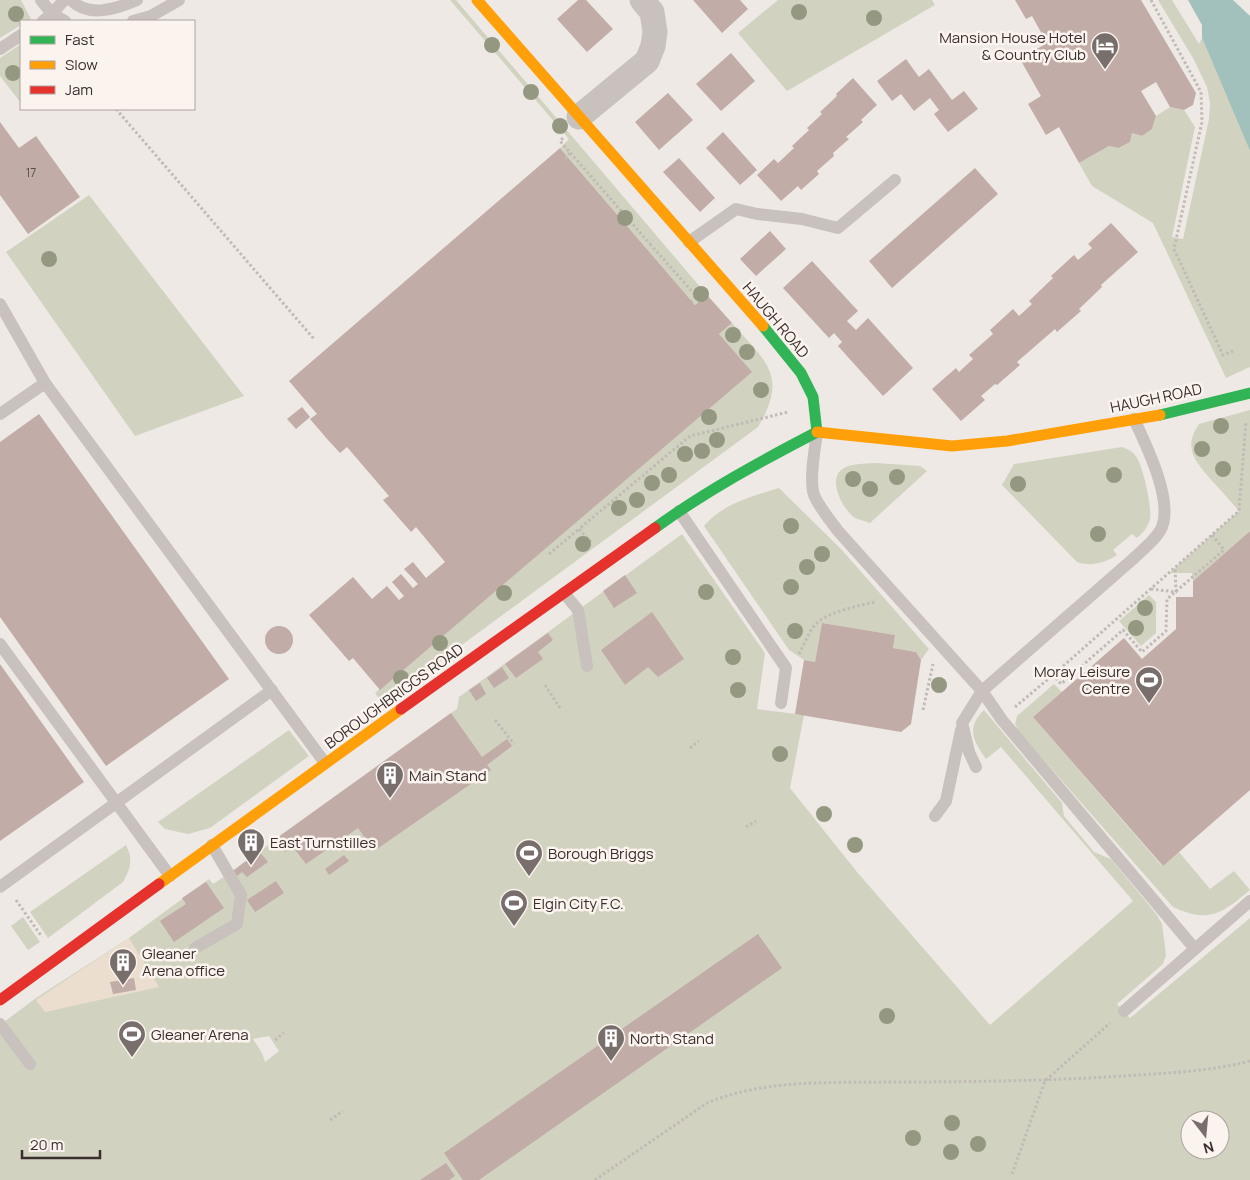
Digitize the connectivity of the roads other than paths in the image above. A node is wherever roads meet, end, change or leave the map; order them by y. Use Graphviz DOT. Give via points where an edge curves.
graph roads {
  1 [pos="41,0"];
  2 [pos="64,0"];
  3 [pos="71,0"];
  4 [pos="136,0"];
  5 [pos="179,0"];
  6 [pos="477,0"];
  7 [pos="642,0"];
  8 [pos="48,18"];
  9 [pos="137,20"];
  10 [pos="20,36"];
  11 [pos="0,49"];
  12 [pos="579,117"];
  13 [pos="896,180"];
  14 [pos="688,242"];
  15 [pos="0,304"];
  16 [pos="45,383"];
  17 [pos="1249,393"];
  18 [pos="0,414"];
  19 [pos="1134,419"];
  20 [pos="816,432"];
  21 [pos="679,511"];
  22 [pos="564,593"];
  23 [pos="0,644"];
  24 [pos="587,666"];
  25 [pos="272,690"];
  26 [pos="982,691"];
  27 [pos="781,703"];
  28 [pos="962,723"];
  29 [pos="325,763"];
  30 [pos="976,767"];
  31 [pos="117,803"];
  32 [pos="935,816"];
  33 [pos="212,845"];
  34 [pos="170,876"];
  35 [pos="2,885"];
  36 [pos="1250,901"];
  37 [pos="195,948"];
  38 [pos="1195,949"];
  39 [pos="0,1000"];
  40 [pos="1124,1011"];
  41 [pos="0,1024"];
  42 [pos="30,1064"];
  1 -- 8 [label="lane"];
  2 -- 8 [label="lane"];
  3 -- 4 [label="lane" via="94,10 116,8"];
  5 -- 9 [label="lane" via="151,16"];
  6 -- 12 [label="street, HAUGH ROAD"];
  7 -- 12 [label="street" via="652,12 655,32 647,61"];
  10 -- 11 [label="lane"];
  12 -- 14 [label="street, HAUGH ROAD"];
  13 -- 14 [label="lane" via="838,228 736,209"];
  14 -- 20 [label="street, HAUGH ROAD" via="801,373 814,397"];
  15 -- 16 [label="lane"];
  16 -- 18 [label="lane"];
  16 -- 25 [label="lane"];
  17 -- 19 [label="street, HAUGH ROAD"];
  19 -- 20 [label="street, HAUGH ROAD" via="1007,441 952,446"];
  19 -- 26 [label="lane" via="1156,469 1162,493 1162,527 1133,559"];
  20 -- 21 [label="street, BOROUGHBRIGGS ROAD" via="762,460"];
  20 -- 26 [label="lane" via="814,494 838,531"];
  21 -- 22 [label="street, BOROUGHBRIGGS ROAD"];
  21 -- 27 [label="lane" via="786,668"];
  22 -- 24 [label="lane" via="578,610"];
  22 -- 29 [label="street, BOROUGHBRIGGS ROAD"];
  23 -- 31 [label="lane"];
  25 -- 29 [label="lane"];
  25 -- 31 [label="lane"];
  26 -- 28 [label="lane"];
  26 -- 38 [label="lane" via="1002,720"];
  28 -- 30 [label="lane"];
  28 -- 32 [label="lane" via="951,784 946,801"];
  29 -- 33 [label="street, BOROUGHBRIGGS ROAD"];
  31 -- 34 [label="lane"];
  31 -- 35 [label="lane"];
  33 -- 34 [label="street, BOROUGHBRIGGS ROAD"];
  33 -- 37 [label="lane" via="241,895 237,924"];
  34 -- 39 [label="street, BOROUGHBRIGGS ROAD"];
  36 -- 38 [label="lane"];
  38 -- 40 [label="lane"];
  41 -- 42 [label="lane"];
}
